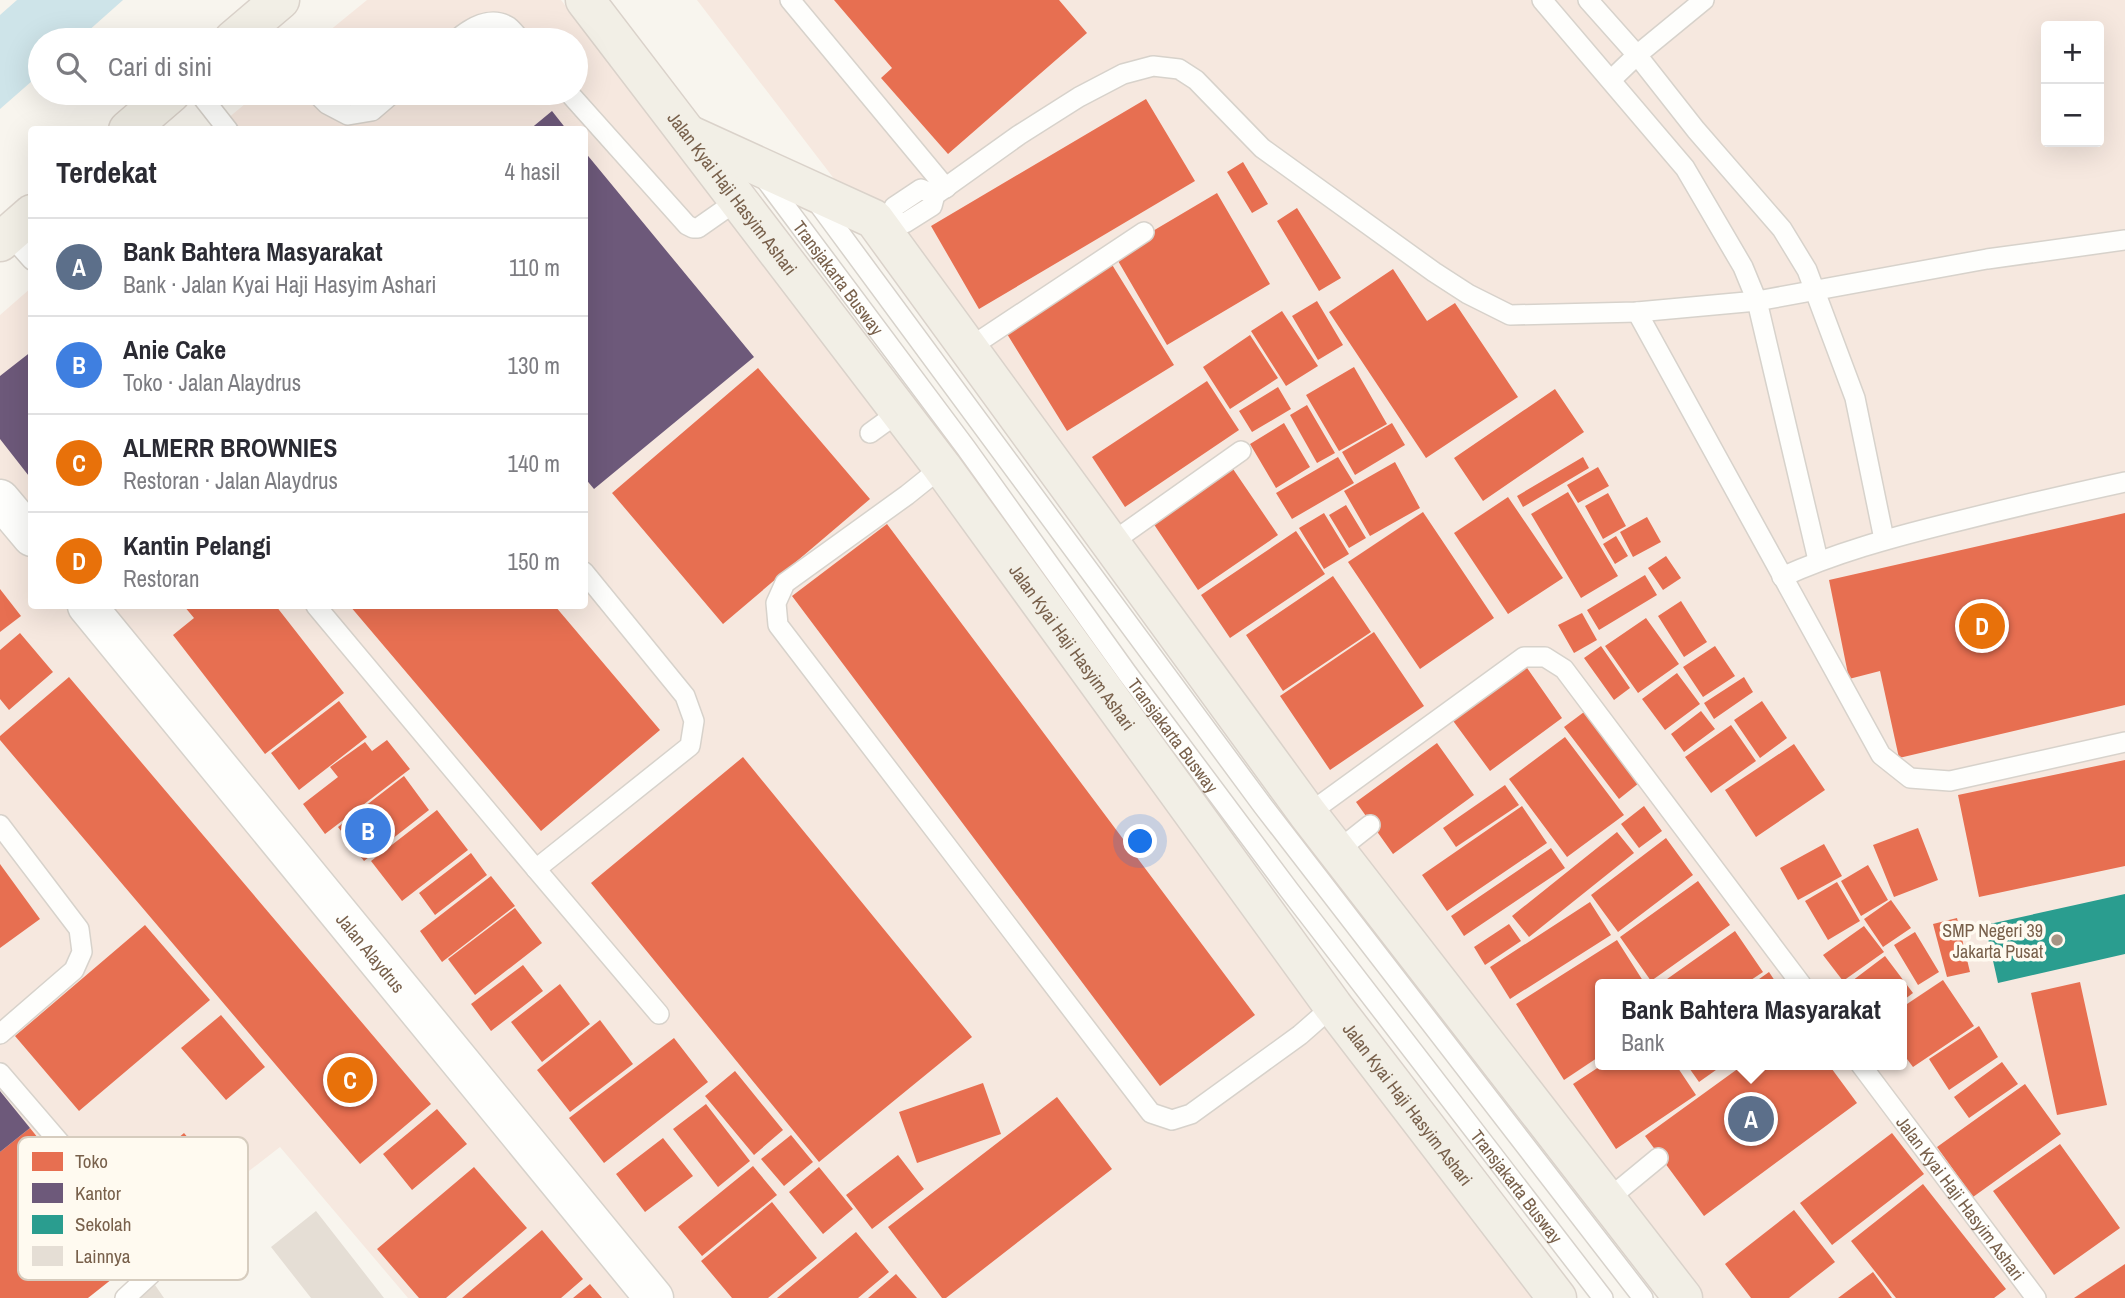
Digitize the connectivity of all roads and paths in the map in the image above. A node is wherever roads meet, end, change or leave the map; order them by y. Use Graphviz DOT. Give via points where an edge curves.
graph roads {
  1 [pos="585,0"];
  2 [pos="790,0"];
  3 [pos="1542,0"];
  4 [pos="1588,0"];
  5 [pos="1704,0"];
  6 [pos="475,28"];
  7 [pos="510,28"];
  8 [pos="1637,55"];
  9 [pos="1611,80"];
  10 [pos="157,105"];
  11 [pos="208,105"];
  12 [pos="329,105"];
  13 [pos="379,105"];
  14 [pos="580,105"];
  15 [pos="133,126"];
  16 [pos="225,126"];
  17 [pos="687,134"];
  18 [pos="754,165"];
  19 [pos="808,190"];
  20 [pos="941,191"];
  21 [pos="738,200"];
  22 [pos="881,223"];
  23 [pos="1144,232"];
  24 [pos="2125,240"];
  25 [pos="1816,290"];
  26 [pos="1757,301"];
  27 [pos="1637,312"];
  28 [pos="969,348"];
  29 [pos="1241,451"];
  30 [pos="942,467"];
  31 [pos="2125,482"];
  32 [pos="0,499"];
  33 [pos="28,532"];
  34 [pos="1884,539"];
  35 [pos="1111,543"];
  36 [pos="1818,560"];
  37 [pos="588,577"];
  38 [pos="1782,578"];
  39 [pos="90,609"];
  40 [pos="319,609"];
  41 [pos="2125,742"];
  42 [pos="1308,814"];
  43 [pos="0,825"];
  44 [pos="1370,825"];
  45 [pos="1337,851"];
  46 [pos="536,869"];
  47 [pos="1797,979"];
  48 [pos="1334,1006"];
  49 [pos="659,1014"];
  50 [pos="0,1034"];
  51 [pos="1865,1070"];
  52 [pos="0,1073"];
  53 [pos="55,1137"];
  54 [pos="1658,1158"];
  55 [pos="1607,1200"];
  56 [pos="144,1280"];
  57 [pos="125,1298"];
  58 [pos="654,1298"];
  59 [pos="1557,1298"];
  60 [pos="1603,1298"];
  61 [pos="1643,1298"];
  62 [pos="1683,1298"];
  63 [pos="2036,1298"];
  1 -- 17 [label="main road, Jalan Kyai Haji Hasyim Ashari"];
  2 -- 20 [label="lane"];
  3 -- 9 [label="lane"];
  4 -- 8 [label="lane"];
  5 -- 8 [label="lane"];
  6 -- 7 [label="lane" via="483,23"];
  8 -- 9 [label="lane"];
  8 -- 25 [label="lane" via="1782,229"];
  9 -- 26 [label="lane" via="1685,168 1743,267"];
  10 -- 15 [label="main road"];
  11 -- 16 [label="lane"];
  12 -- 13 [label="lane" via="348,116"];
  14 -- 21 [label="lane" via="687,225 698,228"];
  17 -- 18 [label="main road"];
  17 -- 21 [label="main road, Jalan Kyai Haji Hasyim Ashari"];
  18 -- 19 [label="main road"];
  18 -- 60 [label="lane, Transjakarta Busway" via="1289,890"];
  19 -- 22 [label="main road"];
  19 -- 61 [label="lane, Transjakarta Busway" via="1263,806"];
  20 -- 22 [label="lane" via="932,206 905,223"];
  20 -- 27 [label="lane" via="1019,135 1123,74 1153,66 1179,69 1196,80 1262,148 1468,294 1510,315"];
  21 -- 30 [label="main road, Jalan Kyai Haji Hasyim Ashari" via="885,422"];
  22 -- 28 [label="main road"];
  23 -- 28 [label="lane"];
  24 -- 25 [label="lane"];
  25 -- 26 [label="lane"];
  25 -- 34 [label="lane" via="1855,398"];
  26 -- 27 [label="lane"];
  26 -- 36 [label="lane"];
  27 -- 38 [label="lane"];
  28 -- 35 [label="main road"];
  29 -- 35 [label="lane"];
  30 -- 48 [label="main road, Jalan Kyai Haji Hasyim Ashari"];
  30 -- 48 [label="lane" via="785,583 776,603 778,625 1151,1113 1172,1119 1191,1114"];
  31 -- 34 [label="lane"];
  32 -- 33 [label="street"];
  34 -- 36 [label="lane"];
  35 -- 42 [label="main road"];
  36 -- 38 [label="lane"];
  37 -- 46 [label="lane" via="685,696 694,721 690,746"];
  38 -- 41 [label="lane" via="1881,755 1910,778 1950,781"];
  39 -- 58 [label="street, Jalan Alaydrus"];
  40 -- 46 [label="lane"];
  42 -- 45 [label="main road"];
  42 -- 47 [label="lane" via="1524,657 1545,657 1564,669"];
  43 -- 50 [label="lane" via="79,929 82,952 74,970"];
  44 -- 45 [label="lane"];
  45 -- 55 [label="main road"];
  46 -- 49 [label="lane"];
  48 -- 59 [label="main road, Jalan Kyai Haji Hasyim Ashari"];
  51 -- 63 [label="lane, Jalan Kyai Haji Hasyim Ashari"];
  52 -- 53 [label="lane"];
  54 -- 55 [label="lane"];
  55 -- 62 [label="main road"];
  56 -- 57 [label="lane"];
}
